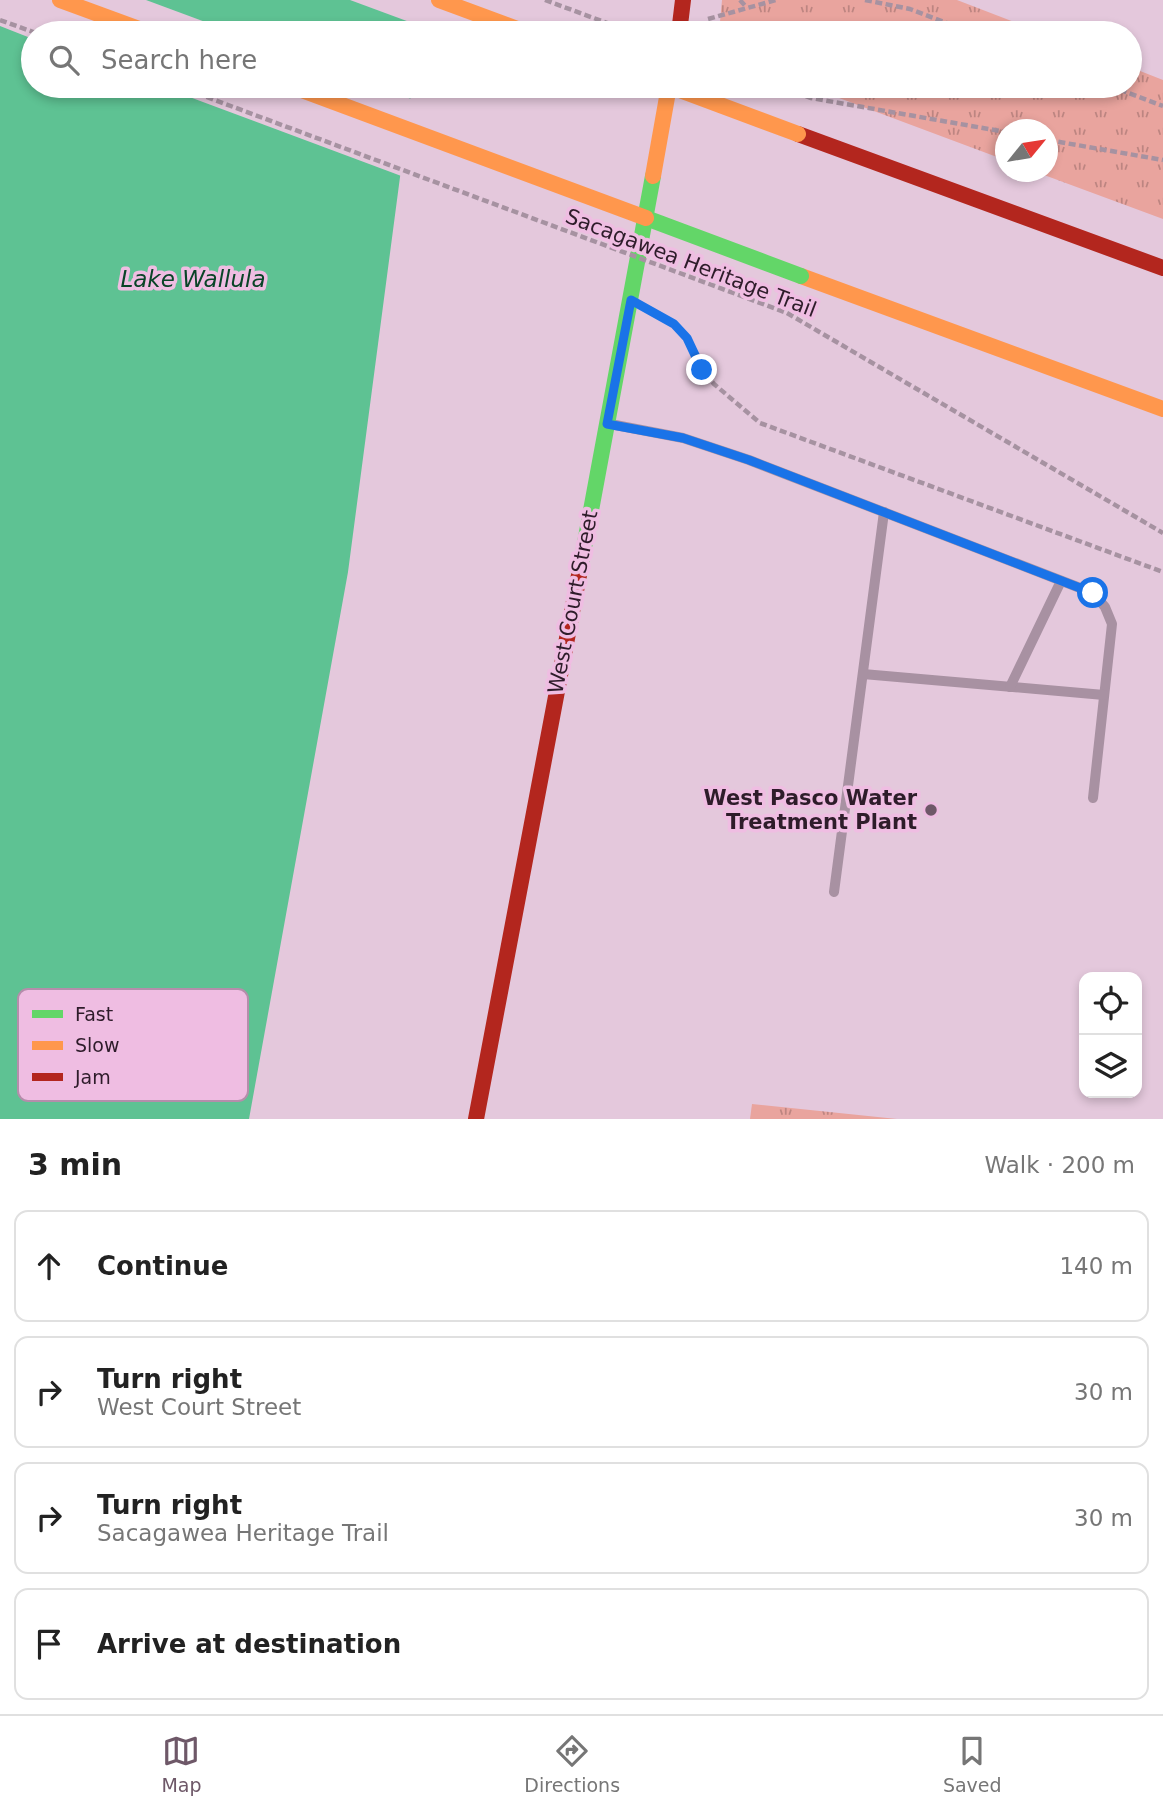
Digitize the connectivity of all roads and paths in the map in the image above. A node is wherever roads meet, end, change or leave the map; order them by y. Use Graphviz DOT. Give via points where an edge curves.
graph roads {
  1 [pos="60,0"];
  2 [pos="439,0"];
  3 [pos="545,0"];
  4 [pos="683,0"];
  5 [pos="740,0"];
  6 [pos="776,0"];
  7 [pos="864,0"];
  8 [pos="747,8"];
  9 [pos="0,20"];
  10 [pos="117,21"];
  11 [pos="496,21"];
  12 [pos="602,21"];
  13 [pos="680,21"];
  14 [pos="707,21"];
  15 [pos="942,21"];
  16 [pos="21,28"];
  17 [pos="209,98"];
  18 [pos="323,98"];
  19 [pos="667,98"];
  20 [pos="701,98"];
  21 [pos="808,98"];
  22 [pos="1142,98"];
  23 [pos="1163,106"];
  24 [pos="995,130"];
  25 [pos="1058,142"];
  26 [pos="1163,160"];
  27 [pos="1163,268"];
  28 [pos="631,300"];
  29 [pos="1163,409"];
  30 [pos="607,424"];
  31 [pos="884,512"];
  32 [pos="1163,533"];
  33 [pos="1163,572"];
  34 [pos="1061,581"];
  35 [pos="863,674"];
  36 [pos="1010,687"];
  37 [pos="1104,695"];
  38 [pos="1093,798"];
  39 [pos="834,892"];
  40 [pos="477,1119"];
  1 -- 10 [label="main road"];
  2 -- 11 [label="main road"];
  3 -- 12 [label="path"];
  4 -- 13 [label="main road"];
  5 -- 8 [label="path"];
  6 -- 8 [label="path"];
  7 -- 15 [label="path"];
  8 -- 14 [label="path"];
  9 -- 16 [label="path"];
  17 -- 32 [label="path, Sacagawea Heritage Trail, bridge" via="787,313"];
  18 -- 29 [label="main road, bridge"];
  19 -- 28 [label="main road, West Court Street"];
  20 -- 27 [label="main road, bridge"];
  21 -- 24 [label="path"];
  22 -- 23 [label="path"];
  25 -- 26 [label="path"];
  28 -- 30 [label="main road, West Court Street"];
  28 -- 33 [label="path" via="674,324 714,384 760,423"];
  30 -- 31 [label="lane" via="683,438"];
  30 -- 40 [label="main road, West Court Street"];
  31 -- 34 [label="lane"];
  31 -- 35 [label="lane"];
  34 -- 36 [label="lane"];
  34 -- 37 [label="lane" via="1093,593 1112,624"];
  35 -- 36 [label="lane"];
  35 -- 39 [label="lane"];
  36 -- 37 [label="lane"];
  37 -- 38 [label="lane"];
}
